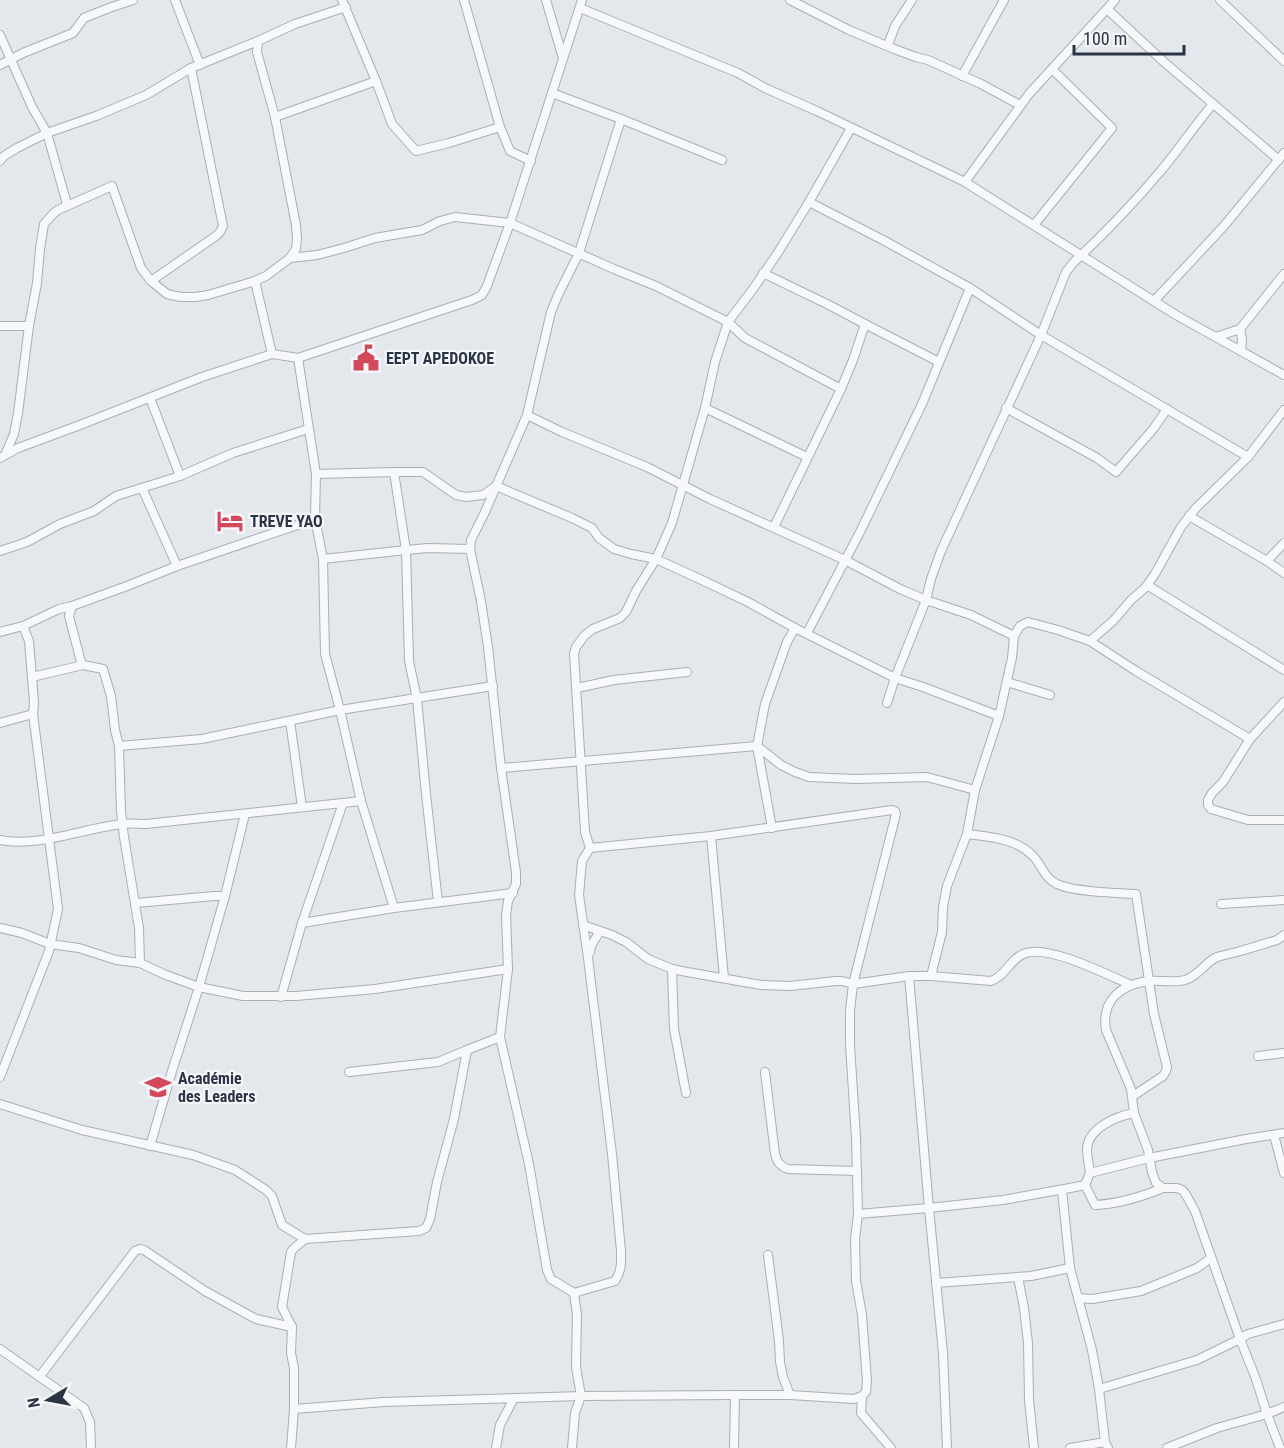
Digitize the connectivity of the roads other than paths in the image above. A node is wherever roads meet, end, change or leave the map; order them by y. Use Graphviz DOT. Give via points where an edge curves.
graph roads {
  1 [pos="133,0"];
  2 [pos="174,0"];
  3 [pos="464,0"];
  4 [pos="546,0"];
  5 [pos="790,0"];
  6 [pos="912,0"];
  7 [pos="1004,0"];
  8 [pos="1116,0"];
  9 [pos="1222,0"];
  10 [pos="344,4"];
  11 [pos="581,4"];
  12 [pos="1107,9"];
  13 [pos="0,35"];
  14 [pos="258,41"];
  15 [pos="888,45"];
  16 [pos="563,59"];
  17 [pos="10,60"];
  18 [pos="1284,61"];
  19 [pos="0,65"];
  20 [pos="196,67"];
  21 [pos="1052,69"];
  22 [pos="962,76"];
  23 [pos="376,81"];
  24 [pos="552,93"];
  25 [pos="1213,104"];
  26 [pos="1020,105"];
  27 [pos="275,117"];
  28 [pos="621,119"];
  29 [pos="500,127"];
  30 [pos="851,128"];
  31 [pos="47,133"];
  32 [pos="1281,157"];
  33 [pos="722,160"];
  34 [pos="531,161"];
  35 [pos="0,162"];
  36 [pos="965,182"];
  37 [pos="809,202"];
  38 [pos="67,206"];
  39 [pos="510,223"];
  40 [pos="1034,225"];
  41 [pos="579,253"];
  42 [pos="1082,255"];
  43 [pos="290,258"];
  44 [pos="764,273"];
  45 [pos="1284,274"];
  46 [pos="152,281"];
  47 [pos="255,281"];
  48 [pos="970,288"];
  49 [pos="1154,301"];
  50 [pos="728,322"];
  51 [pos="865,324"];
  52 [pos="0,326"];
  53 [pos="29,327"];
  54 [pos="1240,329"];
  55 [pos="1041,335"];
  56 [pos="1216,337"];
  57 [pos="1241,351"];
  58 [pos="272,354"];
  59 [pos="298,358"];
  60 [pos="939,362"];
  61 [pos="1284,375"];
  62 [pos="841,389"];
  63 [pos="150,398"];
  64 [pos="705,408"];
  65 [pos="1006,408"];
  66 [pos="1167,410"];
  67 [pos="1284,410"];
  68 [pos="527,415"];
  69 [pos="308,429"];
  70 [pos="2,457"];
  71 [pos="1248,457"];
  72 [pos="807,458"];
  73 [pos="394,472"];
  74 [pos="316,474"];
  75 [pos="180,476"];
  76 [pos="496,486"];
  77 [pos="684,486"];
  78 [pos="142,488"];
  79 [pos="1189,516"];
  80 [pos="315,519"];
  81 [pos="774,528"];
  82 [pos="1284,543"];
  83 [pos="470,549"];
  84 [pos="406,550"];
  85 [pos="0,551"];
  86 [pos="323,559"];
  87 [pos="656,559"];
  88 [pos="845,560"];
  89 [pos="1267,561"];
  90 [pos="177,566"];
  91 [pos="1284,573"];
  92 [pos="1147,585"];
  93 [pos="926,600"];
  94 [pos="72,606"];
  95 [pos="22,626"];
  96 [pos="795,628"];
  97 [pos="0,630"];
  98 [pos="807,633"];
  99 [pos="1014,636"];
  100 [pos="1090,641"];
  101 [pos="83,665"];
  102 [pos="1284,670"];
  103 [pos="687,672"];
  104 [pos="32,677"];
  105 [pos="896,678"];
  106 [pos="1007,682"];
  107 [pos="493,686"];
  108 [pos="577,688"];
  109 [pos="1050,695"];
  110 [pos="417,699"];
  111 [pos="1284,702"];
  112 [pos="887,703"];
  113 [pos="340,710"];
  114 [pos="33,714"];
  115 [pos="999,716"];
  116 [pos="290,721"];
  117 [pos="0,723"];
  118 [pos="1250,739"];
  119 [pos="119,746"];
  120 [pos="757,746"];
  121 [pos="581,762"];
  122 [pos="501,768"];
  123 [pos="975,790"];
  124 [pos="360,801"];
  125 [pos="343,803"];
  126 [pos="302,807"];
  127 [pos="244,814"];
  128 [pos="1284,820"];
  129 [pos="123,824"];
  130 [pos="772,828"];
  131 [pos="967,834"];
  132 [pos="711,836"];
  133 [pos="50,838"];
  134 [pos="0,840"];
  135 [pos="590,848"];
  136 [pos="513,892"];
  137 [pos="225,896"];
  138 [pos="1284,900"];
  139 [pos="438,902"];
  140 [pos="136,903"];
  141 [pos="1221,904"];
  142 [pos="394,908"];
  143 [pos="302,923"];
  144 [pos="583,925"];
  145 [pos="0,928"];
  146 [pos="600,931"];
  147 [pos="1284,935"];
  148 [pos="50,944"];
  149 [pos="588,958"];
  150 [pos="140,963"];
  151 [pos="508,969"];
  152 [pos="672,969"];
  153 [pos="909,976"];
  154 [pos="931,976"];
  155 [pos="724,978"];
  156 [pos="1149,981"];
  157 [pos="853,984"];
  158 [pos="1131,985"];
  159 [pos="199,987"];
  160 [pos="281,997"];
  161 [pos="500,1037"];
  162 [pos="467,1050"];
  163 [pos="1284,1053"];
  164 [pos="1258,1056"];
  165 [pos="349,1072"];
  166 [pos="765,1072"];
  167 [pos="0,1077"];
  168 [pos="686,1094"];
  169 [pos="1133,1096"];
  170 [pos="0,1104"];
  171 [pos="1134,1113"];
  172 [pos="1284,1133"];
  173 [pos="1274,1135"];
  174 [pos="150,1146"];
  175 [pos="1149,1158"];
  176 [pos="856,1171"];
  177 [pos="1090,1173"];
  178 [pos="1284,1173"];
  179 [pos="1085,1185"];
  180 [pos="1163,1188"];
  181 [pos="1062,1190"];
  182 [pos="929,1208"];
  183 [pos="858,1214"];
  184 [pos="305,1239"];
  185 [pos="768,1255"];
  186 [pos="1211,1258"];
  187 [pos="1070,1268"];
  188 [pos="1018,1277"];
  189 [pos="936,1283"];
  190 [pos="573,1293"];
  191 [pos="1078,1298"];
  192 [pos="1284,1324"];
  193 [pos="292,1327"];
  194 [pos="1240,1339"];
  195 [pos="0,1349"];
  196 [pos="39,1376"];
  197 [pos="1099,1389"];
  198 [pos="735,1395"];
  199 [pos="790,1395"];
  200 [pos="581,1396"];
  201 [pos="862,1396"];
  202 [pos="514,1398"];
  203 [pos="1284,1407"];
  204 [pos="294,1409"];
  205 [pos="1267,1414"];
  206 [pos="1106,1445"];
  207 [pos="91,1448"];
  208 [pos="291,1448"];
  209 [pos="496,1448"];
  210 [pos="572,1448"];
  211 [pos="734,1448"];
  212 [pos="891,1448"];
  213 [pos="947,1448"];
  214 [pos="1034,1448"];
  215 [pos="1070,1448"];
  216 [pos="1167,1448"];
  217 [pos="1280,1448"];
  1 -- 17 [label="street" via="84,18 73,33"];
  2 -- 20 [label="street"];
  3 -- 29 [label="street"];
  4 -- 16 [label="street"];
  5 -- 15 [label="street"];
  6 -- 15 [label="street"];
  7 -- 22 [label="street"];
  8 -- 12 [label="street"];
  9 -- 18 [label="street"];
  10 -- 14 [label="street"];
  10 -- 23 [label="street"];
  11 -- 16 [label="street"];
  11 -- 30 [label="street"];
  12 -- 21 [label="street"];
  12 -- 25 [label="street"];
  13 -- 17 [label="street"];
  14 -- 20 [label="street"];
  14 -- 27 [label="street" via="257,52"];
  15 -- 22 [label="street"];
  16 -- 24 [label="street"];
  17 -- 19 [label="street"];
  17 -- 31 [label="street"];
  20 -- 31 [label="street" via="146,95"];
  20 -- 46 [label="street" via="223,226 216,236"];
  21 -- 26 [label="street"];
  21 -- 40 [label="street" via="1112,128"];
  22 -- 26 [label="street"];
  23 -- 27 [label="street"];
  23 -- 29 [label="street" via="392,124 416,151"];
  24 -- 28 [label="street"];
  24 -- 34 [label="street"];
  25 -- 32 [label="street"];
  25 -- 42 [label="street" via="1134,202"];
  26 -- 36 [label="street"];
  27 -- 43 [label="street" via="297,238"];
  28 -- 33 [label="street"];
  28 -- 41 [label="street"];
  29 -- 34 [label="street" via="510,151"];
  30 -- 36 [label="street"];
  30 -- 37 [label="street"];
  31 -- 35 [label="street" via="4,156"];
  31 -- 38 [label="street"];
  32 -- 49 [label="street"];
  34 -- 39 [label="street"];
  36 -- 40 [label="street"];
  37 -- 44 [label="street"];
  37 -- 48 [label="street"];
  38 -- 46 [label="street" via="112,186 141,268"];
  38 -- 53 [label="street" via="44,224"];
  39 -- 41 [label="street"];
  39 -- 43 [label="street" via="455,217 422,230"];
  39 -- 59 [label="street" via="482,295"];
  40 -- 42 [label="street"];
  41 -- 50 [label="street"];
  41 -- 68 [label="street" via="552,312"];
  42 -- 49 [label="street"];
  42 -- 55 [label="street" via="1066,272"];
  43 -- 47 [label="street"];
  44 -- 50 [label="street"];
  44 -- 51 [label="street"];
  45 -- 54 [label="street"];
  46 -- 47 [label="street" via="166,294 195,297"];
  47 -- 58 [label="street"];
  48 -- 55 [label="street"];
  48 -- 60 [label="street"];
  49 -- 56 [label="street"];
  50 -- 62 [label="street" via="745,338"];
  50 -- 64 [label="street"];
  51 -- 60 [label="street"];
  51 -- 62 [label="street"];
  52 -- 53 [label="street"];
  53 -- 70 [label="street" via="16,424"];
  54 -- 56 [label="street"];
  54 -- 57 [label="street"];
  55 -- 65 [label="street"];
  55 -- 66 [label="street"];
  56 -- 57 [label="street"];
  57 -- 61 [label="street"];
  58 -- 59 [label="street"];
  58 -- 63 [label="street"];
  59 -- 69 [label="street"];
  60 -- 88 [label="street"];
  62 -- 72 [label="street"];
  63 -- 70 [label="street"];
  63 -- 75 [label="street"];
  64 -- 72 [label="street"];
  64 -- 77 [label="street"];
  65 -- 66 [label="street" via="1116,472"];
  65 -- 93 [label="street" via="941,551"];
  66 -- 71 [label="street"];
  67 -- 71 [label="street"];
  68 -- 76 [label="street"];
  68 -- 77 [label="street"];
  69 -- 74 [label="street"];
  69 -- 75 [label="street" via="233,453"];
  71 -- 79 [label="street"];
  72 -- 81 [label="street"];
  73 -- 74 [label="street"];
  73 -- 76 [label="street" via="423,472 456,495 466,497 483,495"];
  73 -- 84 [label="street"];
  74 -- 80 [label="street"];
  75 -- 78 [label="street"];
  76 -- 83 [label="street"];
  76 -- 87 [label="street" via="592,528 614,549"];
  77 -- 81 [label="street"];
  77 -- 87 [label="street"];
  78 -- 85 [label="street" via="116,496 94,511"];
  78 -- 90 [label="street"];
  79 -- 89 [label="street"];
  79 -- 92 [label="street"];
  80 -- 86 [label="street"];
  80 -- 90 [label="street"];
  81 -- 88 [label="street"];
  82 -- 89 [label="street"];
  83 -- 84 [label="street"];
  83 -- 107 [label="street"];
  84 -- 86 [label="street"];
  84 -- 110 [label="street" via="409,661"];
  86 -- 113 [label="street" via="325,654"];
  87 -- 96 [label="street"];
  87 -- 108 [label="street" via="626,612 585,634 576,647"];
  88 -- 93 [label="street"];
  88 -- 98 [label="street"];
  89 -- 91 [label="street"];
  90 -- 94 [label="street"];
  92 -- 100 [label="street"];
  92 -- 102 [label="street"];
  93 -- 99 [label="street" via="961,611"];
  93 -- 105 [label="street"];
  94 -- 95 [label="street"];
  94 -- 101 [label="street" via="69,616"];
  95 -- 97 [label="street"];
  95 -- 104 [label="street" via="29,641"];
  96 -- 98 [label="street"];
  96 -- 120 [label="street" via="765,704"];
  98 -- 105 [label="street"];
  99 -- 100 [label="street" via="1028,622"];
  99 -- 106 [label="street"];
  100 -- 118 [label="street"];
  101 -- 104 [label="street"];
  101 -- 119 [label="street" via="103,669"];
  103 -- 108 [label="street"];
  104 -- 114 [label="street"];
  105 -- 112 [label="street"];
  105 -- 115 [label="street"];
  106 -- 109 [label="street"];
  106 -- 115 [label="street"];
  107 -- 110 [label="street"];
  107 -- 122 [label="street"];
  108 -- 121 [label="street"];
  110 -- 113 [label="street"];
  110 -- 139 [label="street"];
  111 -- 118 [label="street"];
  113 -- 116 [label="street"];
  113 -- 124 [label="street"];
  114 -- 117 [label="street"];
  114 -- 133 [label="street"];
  115 -- 123 [label="street"];
  116 -- 119 [label="street" via="202,740"];
  116 -- 126 [label="street"];
  118 -- 128 [label="street" via="1212,793 1208,805 1248,820"];
  119 -- 129 [label="street"];
  120 -- 121 [label="street"];
  120 -- 123 [label="street" via="781,765 810,777 927,777"];
  120 -- 130 [label="street"];
  121 -- 122 [label="street"];
  121 -- 135 [label="street" via="585,832"];
  122 -- 136 [label="street" via="516,872"];
  123 -- 131 [label="street"];
  124 -- 125 [label="street"];
  124 -- 142 [label="street"];
  125 -- 126 [label="street"];
  125 -- 143 [label="street"];
  126 -- 127 [label="street"];
  127 -- 129 [label="street"];
  127 -- 137 [label="street"];
  129 -- 133 [label="street"];
  129 -- 140 [label="street"];
  130 -- 132 [label="street"];
  130 -- 157 [label="street" via="895,811"];
  131 -- 154 [label="street" via="947,886 942,932"];
  131 -- 156 [label="street" via="1019,846 1058,884 1136,894"];
  132 -- 135 [label="street"];
  132 -- 155 [label="street"];
  133 -- 134 [label="street" via="13,843"];
  133 -- 148 [label="street" via="58,909"];
  135 -- 144 [label="street" via="582,861 579,878"];
  136 -- 139 [label="street"];
  136 -- 151 [label="street" via="506,915"];
  137 -- 140 [label="street"];
  137 -- 159 [label="street"];
  138 -- 141 [label="street"];
  139 -- 142 [label="street"];
  140 -- 150 [label="street"];
  142 -- 143 [label="street"];
  143 -- 160 [label="street"];
  144 -- 146 [label="street"];
  144 -- 149 [label="street"];
  145 -- 148 [label="street"];
  146 -- 149 [label="street"];
  146 -- 152 [label="street"];
  147 -- 156 [label="street" via="1215,958 1186,980"];
  148 -- 150 [label="street"];
  148 -- 167 [label="street"];
  149 -- 190 [label="street" via="621,1266 615,1281"];
  150 -- 159 [label="street"];
  151 -- 160 [label="street" via="375,989"];
  151 -- 161 [label="street"];
  152 -- 155 [label="street"];
  152 -- 168 [label="street" via="674,1029"];
  153 -- 154 [label="street"];
  153 -- 157 [label="street"];
  153 -- 182 [label="street"];
  154 -- 158 [label="street" via="991,981 1017,957 1043,952 1057,954"];
  155 -- 157 [label="street" via="761,985 836,981"];
  156 -- 158 [label="street"];
  156 -- 169 [label="street" via="1167,1067 1163,1076"];
  157 -- 176 [label="street" via="850,1045"];
  158 -- 169 [label="street" via="1110,1002 1105,1021"];
  159 -- 160 [label="street" via="243,996"];
  159 -- 174 [label="street"];
  161 -- 162 [label="street"];
  161 -- 190 [label="street" via="530,1164 547,1270 551,1279"];
  162 -- 165 [label="street" via="438,1062"];
  162 -- 184 [label="street" via="426,1228"];
  163 -- 164 [label="street"];
  166 -- 176 [label="street" via="776,1160 781,1166"];
  169 -- 171 [label="street"];
  170 -- 174 [label="street"];
  171 -- 175 [label="street"];
  171 -- 177 [label="street" via="1102,1126 1089,1139"];
  172 -- 173 [label="street"];
  173 -- 175 [label="street"];
  173 -- 178 [label="street"];
  174 -- 184 [label="street" via="193,1155 235,1170 266,1190 282,1225"];
  175 -- 177 [label="street"];
  175 -- 180 [label="street" via="1156,1183"];
  176 -- 183 [label="street"];
  177 -- 179 [label="street"];
  179 -- 180 [label="street" via="1095,1205"];
  179 -- 181 [label="street"];
  180 -- 186 [label="street" via="1177,1188 1185,1193"];
  181 -- 182 [label="street"];
  181 -- 187 [label="street"];
  182 -- 183 [label="street"];
  182 -- 189 [label="street"];
  183 -- 201 [label="street" via="856,1281 867,1388"];
  184 -- 193 [label="street" via="291,1252 282,1298"];
  185 -- 199 [label="street" via="780,1362"];
  186 -- 191 [label="street" via="1189,1272 1141,1291"];
  186 -- 194 [label="street"];
  187 -- 188 [label="street"];
  187 -- 191 [label="street"];
  188 -- 189 [label="street"];
  188 -- 214 [label="street" via="1028,1343"];
  189 -- 213 [label="street"];
  190 -- 200 [label="street"];
  191 -- 197 [label="street"];
  192 -- 194 [label="street"];
  193 -- 196 [label="street" via="256,1320 140,1249"];
  193 -- 204 [label="street"];
  194 -- 197 [label="street" via="1197,1359"];
  194 -- 205 [label="street"];
  195 -- 196 [label="street"];
  196 -- 207 [label="street" via="84,1408 90,1422"];
  197 -- 206 [label="street"];
  198 -- 199 [label="street"];
  198 -- 200 [label="street"];
  198 -- 211 [label="street"];
  199 -- 201 [label="street" via="854,1399"];
  200 -- 202 [label="street"];
  200 -- 210 [label="street" via="575,1413"];
  201 -- 212 [label="street" via="861,1413"];
  202 -- 204 [label="street"];
  202 -- 209 [label="street" via="500,1425"];
  203 -- 205 [label="street"];
  204 -- 208 [label="street"];
  205 -- 216 [label="street"];
  205 -- 217 [label="street"];
  206 -- 215 [label="street"];
}
